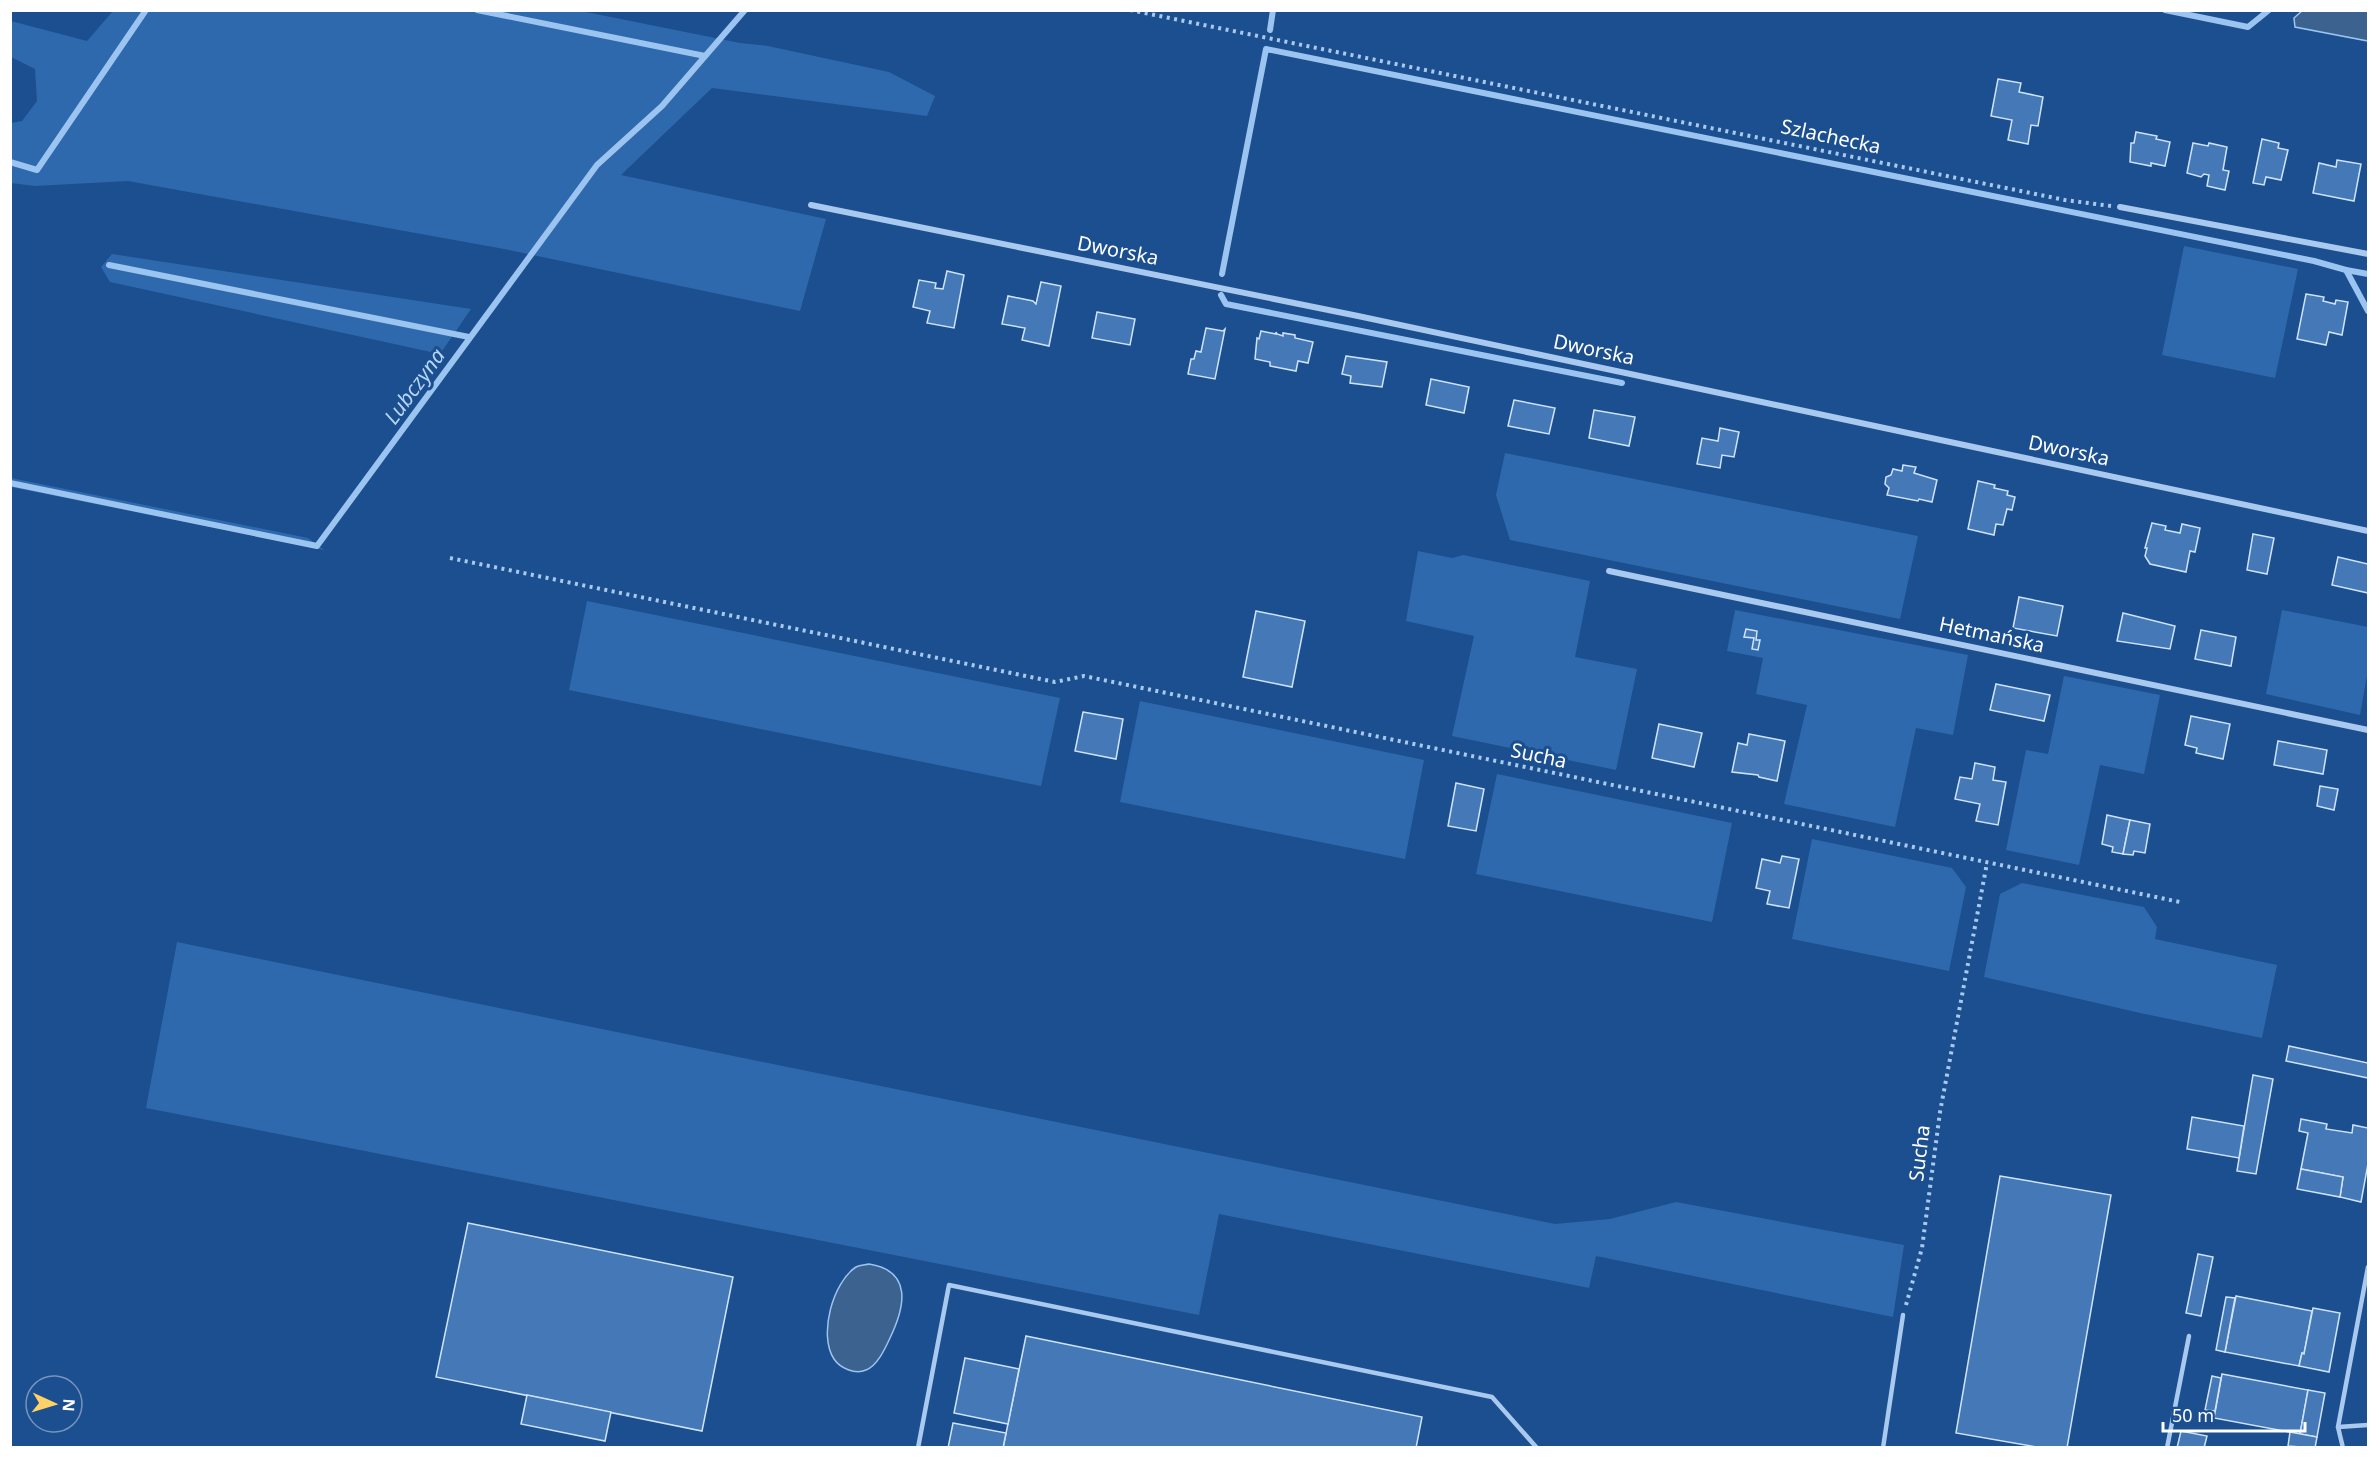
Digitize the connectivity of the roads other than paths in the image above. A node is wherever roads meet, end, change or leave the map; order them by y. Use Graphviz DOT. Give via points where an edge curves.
graph roads {
  1 [pos="811,205"];
  2 [pos="2120,207"];
  3 [pos="2368,254"];
  4 [pos="2368,531"];
  5 [pos="1609,571"];
  6 [pos="2368,730"];
  7 [pos="2368,1267"];
  8 [pos="1904,1315"];
  9 [pos="2189,1336"];
  10 [pos="2368,1425"];
  11 [pos="2338,1426"];
  12 [pos="918,1448"];
  13 [pos="1537,1448"];
  14 [pos="1883,1448"];
  15 [pos="2167,1448"];
  16 [pos="2343,1448"];
  1 -- 4 [label="street, Dworska" via="1358,316"];
  2 -- 3 [label="street"];
  5 -- 6 [label="street, Hetmańska"];
  7 -- 11 [label="lane"];
  8 -- 14 [label="lane"];
  9 -- 15 [label="lane"];
  10 -- 11 [label="lane"];
  11 -- 16 [label="lane"];
  12 -- 13 [label="lane" via="949,1285 1492,1397"];
}
